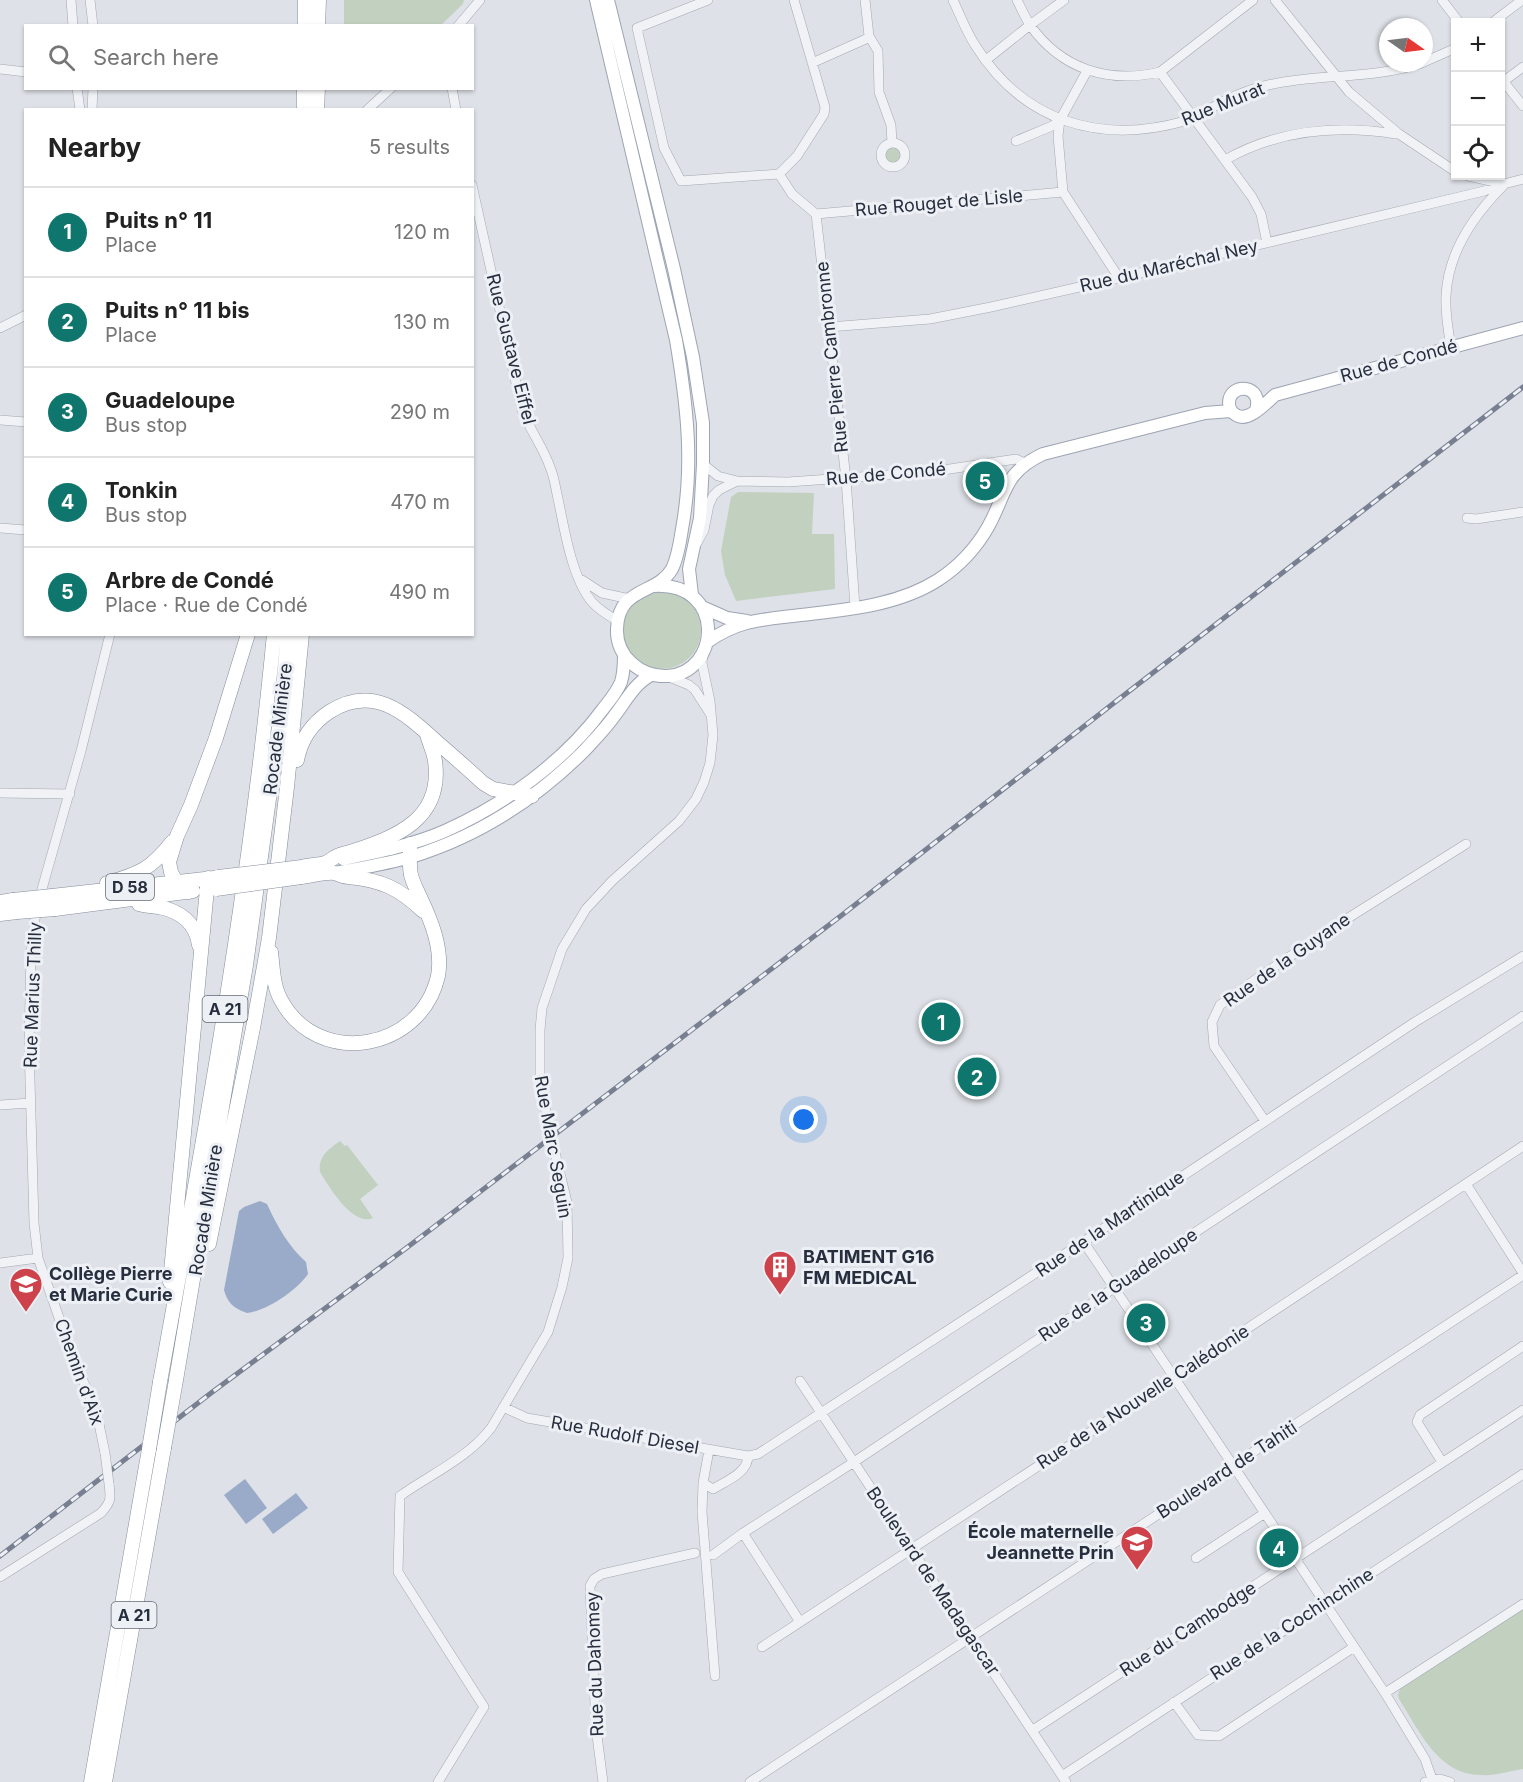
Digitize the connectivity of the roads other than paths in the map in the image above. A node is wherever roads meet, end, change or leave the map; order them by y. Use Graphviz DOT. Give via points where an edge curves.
graph roads {
  1 [pos="71,0"];
  2 [pos="90,0"];
  3 [pos="305,0"];
  4 [pos="319,0"];
  5 [pos="480,0"];
  6 [pos="597,0"];
  7 [pos="608,0"];
  8 [pos="794,0"];
  9 [pos="865,0"];
  10 [pos="953,0"];
  11 [pos="1017,0"];
  12 [pos="1064,0"];
  13 [pos="1253,0"];
  14 [pos="1275,0"];
  15 [pos="1442,0"];
  16 [pos="1522,0"];
  17 [pos="702,1"];
  18 [pos="1456,18"];
  19 [pos="1498,18"];
  20 [pos="73,24"];
  21 [pos="93,24"];
  22 [pos="305,24"];
  23 [pos="318,24"];
  24 [pos="460,24"];
  25 [pos="1030,25"];
  26 [pos="869,36"];
  27 [pos="1451,50"];
  28 [pos="1433,58"];
  29 [pos="986,60"];
  30 [pos="812,63"];
  31 [pos="1523,67"];
  32 [pos="0,69"];
  33 [pos="1087,71"];
  34 [pos="24,72"];
  35 [pos="1160,72"];
  36 [pos="1379,72"];
  37 [pos="1336,77"];
  38 [pos="1505,77"];
  39 [pos="1505,83"];
  40 [pos="77,90"];
  41 [pos="93,90"];
  42 [pos="304,90"];
  43 [pos="318,90"];
  44 [pos="389,90"];
  45 [pos="452,90"];
  46 [pos="1523,106"];
  47 [pos="80,108"];
  48 [pos="92,108"];
  49 [pos="304,108"];
  50 [pos="317,108"];
  51 [pos="369,108"];
  52 [pos="456,108"];
  53 [pos="1193,117"];
  54 [pos="1060,120"];
  55 [pos="1399,134"];
  56 [pos="1016,141"];
  57 [pos="892,143"];
  58 [pos="1225,160"];
  59 [pos="1451,169"];
  60 [pos="780,174"];
  61 [pos="1523,179"];
  62 [pos="1486,180"];
  63 [pos="1504,184"];
  64 [pos="1063,192"];
  65 [pos="474,194"];
  66 [pos="816,214"];
  67 [pos="1267,243"];
  68 [pos="1119,278"];
  69 [pos="24,316"];
  70 [pos="829,327"];
  71 [pos="0,328"];
  72 [pos="1523,328"];
  73 [pos="1451,347"];
  74 [pos="1254,393"];
  75 [pos="1275,395"];
  76 [pos="1230,406"];
  77 [pos="1256,410"];
  78 [pos="0,420"];
  79 [pos="24,422"];
  80 [pos="703,464"];
  81 [pos="1025,464"];
  82 [pos="846,479"];
  83 [pos="737,481"];
  84 [pos="1523,512"];
  85 [pos="1467,518"];
  86 [pos="0,528"];
  87 [pos="24,530"];
  88 [pos="694,548"];
  89 [pos="580,579"];
  90 [pos="653,586"];
  91 [pos="692,596"];
  92 [pos="630,599"];
  93 [pos="702,607"];
  94 [pos="855,607"];
  95 [pos="618,621"];
  96 [pos="749,621"];
  97 [pos="110,636"];
  98 [pos="247,636"];
  99 [pos="274,636"];
  100 [pos="288,636"];
  101 [pos="302,636"];
  102 [pos="705,647"];
  103 [pos="624,654"];
  104 [pos="651,675"];
  105 [pos="667,676"];
  106 [pos="711,715"];
  107 [pos="426,732"];
  108 [pos="287,787"];
  109 [pos="0,793"];
  110 [pos="513,793"];
  111 [pos="70,794"];
  112 [pos="532,796"];
  113 [pos="177,836"];
  114 [pos="1466,844"];
  115 [pos="410,850"];
  116 [pos="331,868"];
  117 [pos="176,882"];
  118 [pos="212,884"];
  119 [pos="189,892"];
  120 [pos="132,900"];
  121 [pos="53,903"];
  122 [pos="10,905"];
  123 [pos="0,914"];
  124 [pos="430,918"];
  125 [pos="269,938"];
  126 [pos="1523,956"];
  127 [pos="201,960"];
  128 [pos="1523,1016"];
  129 [pos="31,1102"];
  130 [pos="0,1105"];
  131 [pos="1265,1121"];
  132 [pos="1523,1146"];
  133 [pos="1466,1184"];
  134 [pos="1083,1241"];
  135 [pos="38,1258"];
  136 [pos="0,1263"];
  137 [pos="1523,1274"];
  138 [pos="1115,1287"];
  139 [pos="185,1338"];
  140 [pos="1523,1346"];
  141 [pos="1174,1377"];
  142 [pos="800,1381"];
  143 [pos="160,1382"];
  144 [pos="503,1407"];
  145 [pos="1523,1410"];
  146 [pos="821,1413"];
  147 [pos="710,1450"];
  148 [pos="748,1456"];
  149 [pos="854,1462"];
  150 [pos="1442,1462"];
  151 [pos="1234,1466"];
  152 [pos="1523,1474"];
  153 [pos="703,1483"];
  154 [pos="1265,1513"];
  155 [pos="743,1533"];
  156 [pos="911,1549"];
  157 [pos="695,1553"];
  158 [pos="713,1555"];
  159 [pos="1196,1558"];
  160 [pos="1295,1558"];
  161 [pos="0,1577"];
  162 [pos="1325,1603"];
  163 [pos="1523,1604"];
  164 [pos="800,1622"];
  165 [pos="970,1637"];
  166 [pos="762,1647"];
  167 [pos="1354,1647"];
  168 [pos="715,1676"];
  169 [pos="1384,1693"];
  170 [pos="1174,1702"];
  171 [pos="1033,1730"];
  172 [pos="1064,1779"];
  173 [pos="1429,1781"];
  174 [pos="91,1782"];
  175 [pos="105,1782"];
  176 [pos="438,1782"];
  177 [pos="603,1782"];
  178 [pos="750,1782"];
  179 [pos="1450,1782"];
  1 -- 20 [label="street"];
  2 -- 21 [label="street"];
  3 -- 22 [label="highway"];
  4 -- 23 [label="highway"];
  5 -- 24 [label="street"];
  6 -- 90 [label="main road" via="686,395 689,439 685,515 673,567 666,578"];
  7 -- 80 [label="main road" via="693,357 703,423"];
  8 -- 30 [label="street"];
  9 -- 26 [label="street"];
  10 -- 29 [label="street, Rue Murat"];
  11 -- 25 [label="street"];
  12 -- 25 [label="street"];
  13 -- 35 [label="street"];
  14 -- 37 [label="street"];
  15 -- 18 [label="street"];
  16 -- 19 [label="street"];
  17 -- 60 [label="street" via="637,28 664,148 681,181"];
  25 -- 29 [label="street"];
  25 -- 33 [label="street" via="1068,62"];
  26 -- 30 [label="street"];
  26 -- 57 [label="street" via="878,51 879,92"];
  27 -- 28 [label="street, Rue Murat"];
  29 -- 54 [label="street, Rue Murat" via="1019,95"];
  30 -- 60 [label="street" via="824,114 797,156"];
  31 -- 38 [label="street"];
  32 -- 34 [label="street"];
  33 -- 35 [label="street" via="1143,76"];
  33 -- 54 [label="street"];
  35 -- 53 [label="street"];
  36 -- 37 [label="street, Rue Murat"];
  37 -- 53 [label="street, Rue Murat" via="1260,87"];
  37 -- 55 [label="street"];
  39 -- 46 [label="street"];
  40 -- 47 [label="street"];
  41 -- 48 [label="street"];
  42 -- 49 [label="highway"];
  43 -- 50 [label="highway"];
  44 -- 51 [label="street"];
  45 -- 52 [label="street"];
  53 -- 54 [label="street, Rue Murat" via="1127,131 1102,130"];
  53 -- 58 [label="street"];
  54 -- 56 [label="street"];
  54 -- 64 [label="street"];
  55 -- 58 [label="street" via="1326,129 1271,140"];
  55 -- 59 [label="street"];
  58 -- 67 [label="street" via="1261,214"];
  60 -- 66 [label="street" via="792,194"];
  61 -- 63 [label="street, Rue du Maréchal Ney"];
  62 -- 63 [label="street"];
  63 -- 67 [label="street, Rue du Maréchal Ney"];
  63 -- 73 [label="street" via="1479,212 1455,255 1446,295"];
  64 -- 66 [label="street, Rue Rouget de Lisle"];
  64 -- 68 [label="street"];
  65 -- 89 [label="street, Rue Gustave Eiffel" via="522,410 551,469"];
  66 -- 70 [label="street, Rue Pierre Cambronne"];
  67 -- 68 [label="street, Rue du Maréchal Ney"];
  68 -- 70 [label="street, Rue du Maréchal Ney" via="938,317"];
  69 -- 71 [label="street"];
  70 -- 82 [label="street, Rue Pierre Cambronne"];
  72 -- 73 [label="main road, Rue de Condé"];
  73 -- 75 [label="main road, Rue de Condé"];
  74 -- 75 [label="main road, Rue de Condé"];
  74 -- 76 [label="main road" via="1237,390 1230,397"];
  74 -- 77 [label="main road"];
  75 -- 77 [label="main road, Rue de Condé"];
  76 -- 77 [label="main road" via="1244,418"];
  76 -- 81 [label="main road" via="1043,454"];
  78 -- 79 [label="street"];
  80 -- 83 [label="street, Rue de Condé" via="718,476"];
  80 -- 88 [label="main road"];
  81 -- 82 [label="street, Rue de Condé" via="1016,459 1002,460 930,472"];
  81 -- 94 [label="main road" via="1010,479 987,528 955,567 920,590"];
  82 -- 83 [label="street, Rue de Condé"];
  82 -- 94 [label="street, Rue Pierre Cambronne"];
  83 -- 88 [label="street" via="713,496 705,530"];
  84 -- 85 [label="street"];
  86 -- 87 [label="street"];
  88 -- 91 [label="main road" via="690,569"];
  89 -- 92 [label="street" via="602,593"];
  89 -- 95 [label="street, Rue Gustave Eiffel" via="593,602"];
  90 -- 91 [label="main road" via="680,588"];
  90 -- 92 [label="main road"];
  91 -- 93 [label="main road"];
  92 -- 95 [label="main road"];
  93 -- 96 [label="main road" via="727,618"];
  93 -- 102 [label="main road" via="709,630"];
  94 -- 96 [label="main road"];
  95 -- 103 [label="main road"];
  96 -- 102 [label="main road"];
  97 -- 111 [label="street, Rue Marius Thilly"];
  98 -- 113 [label="highway" via="216,738"];
  99 -- 143 [label="highway, Rocade Minière / A 21" via="234,958"];
  100 -- 139 [label="highway, Rocade Minière / A 21" via="248,954"];
  101 -- 108 [label="highway"];
  102 -- 105 [label="main road" via="698,660 684,671"];
  102 -- 106 [label="street, Rue Marc Seguin" via="702,663"];
  103 -- 104 [label="main road" via="631,664"];
  103 -- 110 [label="main road, D 58" via="620,684 599,715 545,769"];
  104 -- 105 [label="main road"];
  104 -- 112 [label="main road, D 58" via="635,687 584,751"];
  105 -- 106 [label="street" via="695,690"];
  106 -- 144 [label="street, Rue Marc Seguin, bridge" via="710,763 696,799 674,827 586,909 562,949 549,984 542,1008 540,1077 567,1202 568,1258 548,1332"];
  107 -- 108 [label="highway" via="398,709 384,704 369,701 344,705 320,718 309,730 299,746 293,778"];
  107 -- 110 [label="highway" via="483,783"];
  107 -- 116 [label="highway" via="435,758 436,776 427,807 417,820 388,840 336,856"];
  108 -- 125 [label="highway"];
  109 -- 111 [label="street"];
  110 -- 112 [label="highway"];
  110 -- 115 [label="main road, D 58"];
  111 -- 129 [label="street, Rue Marius Thilly" via="35,919 29,993"];
  112 -- 115 [label="main road, D 58" via="472,832"];
  113 -- 117 [label="highway" via="169,862"];
  113 -- 121 [label="highway" via="147,869"];
  114 -- 131 [label="street, Rue de la Guyane" via="1271,968 1220,1005 1212,1022 1214,1046"];
  115 -- 116 [label="main road, D 58"];
  115 -- 124 [label="highway" via="411,877"];
  116 -- 118 [label="highway, D 58, bridge"];
  116 -- 124 [label="highway" via="343,877 392,886"];
  117 -- 118 [label="highway, D 58"];
  117 -- 119 [label="highway"];
  117 -- 121 [label="highway, D 58"];
  118 -- 119 [label="highway, D 58"];
  118 -- 127 [label="highway"];
  119 -- 120 [label="highway, D 58"];
  120 -- 121 [label="highway, D 58"];
  120 -- 127 [label="highway" via="185,917 198,939"];
  121 -- 122 [label="highway, D 58, bridge"];
  122 -- 123 [label="highway, D 58"];
  124 -- 125 [label="highway" via="437,941 438,974 427,1004 400,1031 381,1040 355,1044 323,1037 307,1029 288,1011 275,987"];
  125 -- 139 [label="highway" via="194,1319"];
  126 -- 131 [label="street, Rue de la Martinique"];
  127 -- 143 [label="highway"];
  128 -- 138 [label="street, Rue de la Guadeloupe"];
  129 -- 130 [label="street"];
  129 -- 135 [label="street, Rue Marius Thilly"];
  131 -- 134 [label="street, Rue de la Martinique"];
  132 -- 133 [label="street, Rue de la Nouvelle Calédonie"];
  133 -- 137 [label="street"];
  133 -- 141 [label="street, Rue de la Nouvelle Calédonie"];
  134 -- 138 [label="street"];
  134 -- 146 [label="street, Rue de la Martinique"];
  135 -- 136 [label="street"];
  135 -- 161 [label="street, Chemin d'Aix, bridge" via="102,1435 111,1498 100,1513"];
  137 -- 151 [label="street, Boulevard de Tahiti"];
  138 -- 141 [label="street"];
  138 -- 149 [label="street, Rue de la Guadeloupe"];
  139 -- 175 [label="highway, Rocade Minière / A 21, bridge"];
  140 -- 150 [label="street" via="1420,1415 1417,1422"];
  141 -- 151 [label="street"];
  141 -- 156 [label="street, Rue de la Nouvelle Calédonie"];
  142 -- 146 [label="street, Boulevard de Madagascar"];
  143 -- 174 [label="highway, Rocade Minière / A 21, bridge"];
  144 -- 147 [label="street, Rue Rudolf Diesel" via="526,1418"];
  144 -- 176 [label="street, Rue Marc Seguin" via="471,1450 400,1496 398,1572 484,1707"];
  145 -- 150 [label="street, Rue du Cambodge"];
  146 -- 148 [label="street, Rue de la Martinique" via="758,1454"];
  146 -- 149 [label="street, Boulevard de Madagascar"];
  147 -- 148 [label="street, Rue Rudolf Diesel"];
  147 -- 153 [label="street"];
  148 -- 153 [label="street, Rue de la Martinique" via="748,1463 733,1477 713,1489"];
  149 -- 155 [label="street, Rue de la Guadeloupe"];
  149 -- 156 [label="street, Boulevard de Madagascar"];
  150 -- 160 [label="street, Rue du Cambodge"];
  151 -- 154 [label="street"];
  151 -- 165 [label="street, Boulevard de Tahiti"];
  152 -- 162 [label="street, Rue de la Cochinchine"];
  153 -- 168 [label="street"];
  154 -- 159 [label="street"];
  154 -- 160 [label="street"];
  155 -- 158 [label="street, Rue de la Guadeloupe"];
  155 -- 164 [label="street"];
  156 -- 164 [label="street, Rue de la Nouvelle Calédonie"];
  156 -- 165 [label="street, Boulevard de Madagascar"];
  157 -- 177 [label="street, Rue du Dahomey" via="602,1574 590,1586 596,1728"];
  160 -- 162 [label="street"];
  160 -- 171 [label="street, Rue du Cambodge"];
  162 -- 167 [label="street"];
  162 -- 170 [label="street, Rue de la Cochinchine"];
  163 -- 169 [label="street"];
  164 -- 166 [label="street, Rue de la Nouvelle Calédonie"];
  165 -- 171 [label="street, Boulevard de Madagascar"];
  165 -- 178 [label="street, Boulevard de Tahiti"];
  167 -- 169 [label="street"];
  167 -- 170 [label="street" via="1219,1736 1198,1735"];
  169 -- 173 [label="street" via="1425,1759"];
  170 -- 172 [label="street, Rue de la Cochinchine"];
  171 -- 172 [label="street, Boulevard de Madagascar"];
  173 -- 179 [label="street"];
}
